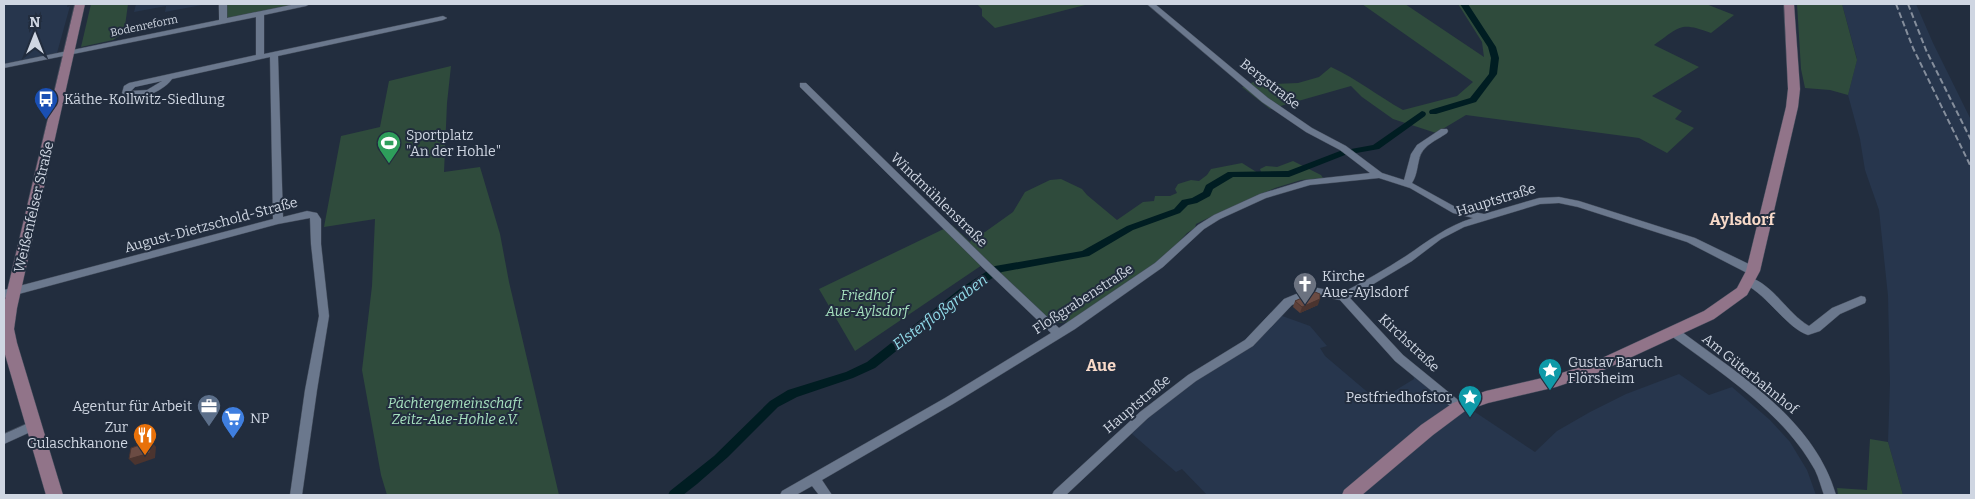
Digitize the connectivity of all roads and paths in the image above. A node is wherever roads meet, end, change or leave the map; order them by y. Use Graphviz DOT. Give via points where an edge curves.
graph roads {
  1 [pos="80,4"];
  2 [pos="224,4"];
  3 [pos="306,4"];
  4 [pos="1151,4"];
  5 [pos="1789,4"];
  6 [pos="260,13"];
  7 [pos="443,18"];
  8 [pos="223,21"];
  9 [pos="69,52"];
  10 [pos="274,55"];
  11 [pos="260,57"];
  12 [pos="4,66"];
  13 [pos="168,78"];
  14 [pos="803,85"];
  15 [pos="1444,131"];
  16 [pos="1379,175"];
  17 [pos="1407,183"];
  18 [pos="1456,211"];
  19 [pos="1483,217"];
  20 [pos="278,220"];
  21 [pos="1461,225"];
  22 [pos="1751,276"];
  23 [pos="9,292"];
  24 [pos="1343,297"];
  25 [pos="1862,300"];
  26 [pos="1674,332"];
  27 [pos="1058,333"];
  28 [pos="1459,407"];
  29 [pos="33,426"];
  30 [pos="4,439"];
  31 [pos="814,479"];
  32 [pos="54,495"];
  33 [pos="296,495"];
  34 [pos="786,495"];
  35 [pos="826,495"];
  36 [pos="1058,495"];
  37 [pos="1350,495"];
  38 [pos="1830,495"];
  1 -- 9 [label="street, Weißenfelser Straße"];
  2 -- 8 [label="street"];
  3 -- 6 [label="street, Bodenreform"];
  4 -- 16 [label="street, Bergstraße" via="1264,100 1347,151"];
  5 -- 22 [label="street" via="1794,89 1792,107"];
  6 -- 8 [label="street, Bodenreform"];
  6 -- 11 [label="street"];
  7 -- 10 [label="street"];
  8 -- 9 [label="street, Bodenreform"];
  9 -- 12 [label="street, Bodenreform"];
  9 -- 23 [label="street, Weißenfelser Straße"];
  10 -- 11 [label="street"];
  10 -- 20 [label="street"];
  11 -- 13 [label="street"];
  14 -- 27 [label="street, Windmühlenstraße"];
  15 -- 17 [label="street" via="1417,150"];
  16 -- 17 [label="street, Floßgrabenstraße"];
  16 -- 27 [label="street, Floßgrabenstraße" via="1291,187 1218,217 1193,233 1159,265 1117,296"];
  17 -- 18 [label="street, Floßgrabenstraße"];
  18 -- 19 [label="street, Floßgrabenstraße"];
  18 -- 21 [label="street"];
  19 -- 21 [label="street, Hauptstraße"];
  19 -- 22 [label="street, Hauptstraße" via="1539,201 1566,201 1692,240"];
  20 -- 23 [label="street, August-Dietzschold-Straße"];
  20 -- 33 [label="street, August-Dietzschold-Straße" via="314,215 323,297 324,316"];
  21 -- 24 [label="street, Hauptstraße" via="1366,286"];
  22 -- 25 [label="street, Hauptstraße" via="1808,331 1836,311"];
  22 -- 26 [label="street" via="1742,292 1718,310"];
  23 -- 29 [label="street, Weißenfelser Straße" via="8,343"];
  24 -- 28 [label="street, Kirchstraße" via="1399,358"];
  24 -- 36 [label="street, Hauptstraße" via="1317,291 1304,294 1282,307 1249,343 1176,389"];
  26 -- 28 [label="street" via="1575,376 1486,397"];
  26 -- 38 [label="street, Am Güterbahnhof" via="1765,403 1798,434 1819,464"];
  27 -- 31 [label="street, Floßgrabenstraße"];
  28 -- 37 [label="street"];
  29 -- 30 [label="street"];
  29 -- 32 [label="street, Weißenfelser Straße"];
  31 -- 34 [label="street, Floßgrabenstraße"];
  31 -- 35 [label="street"];
}
